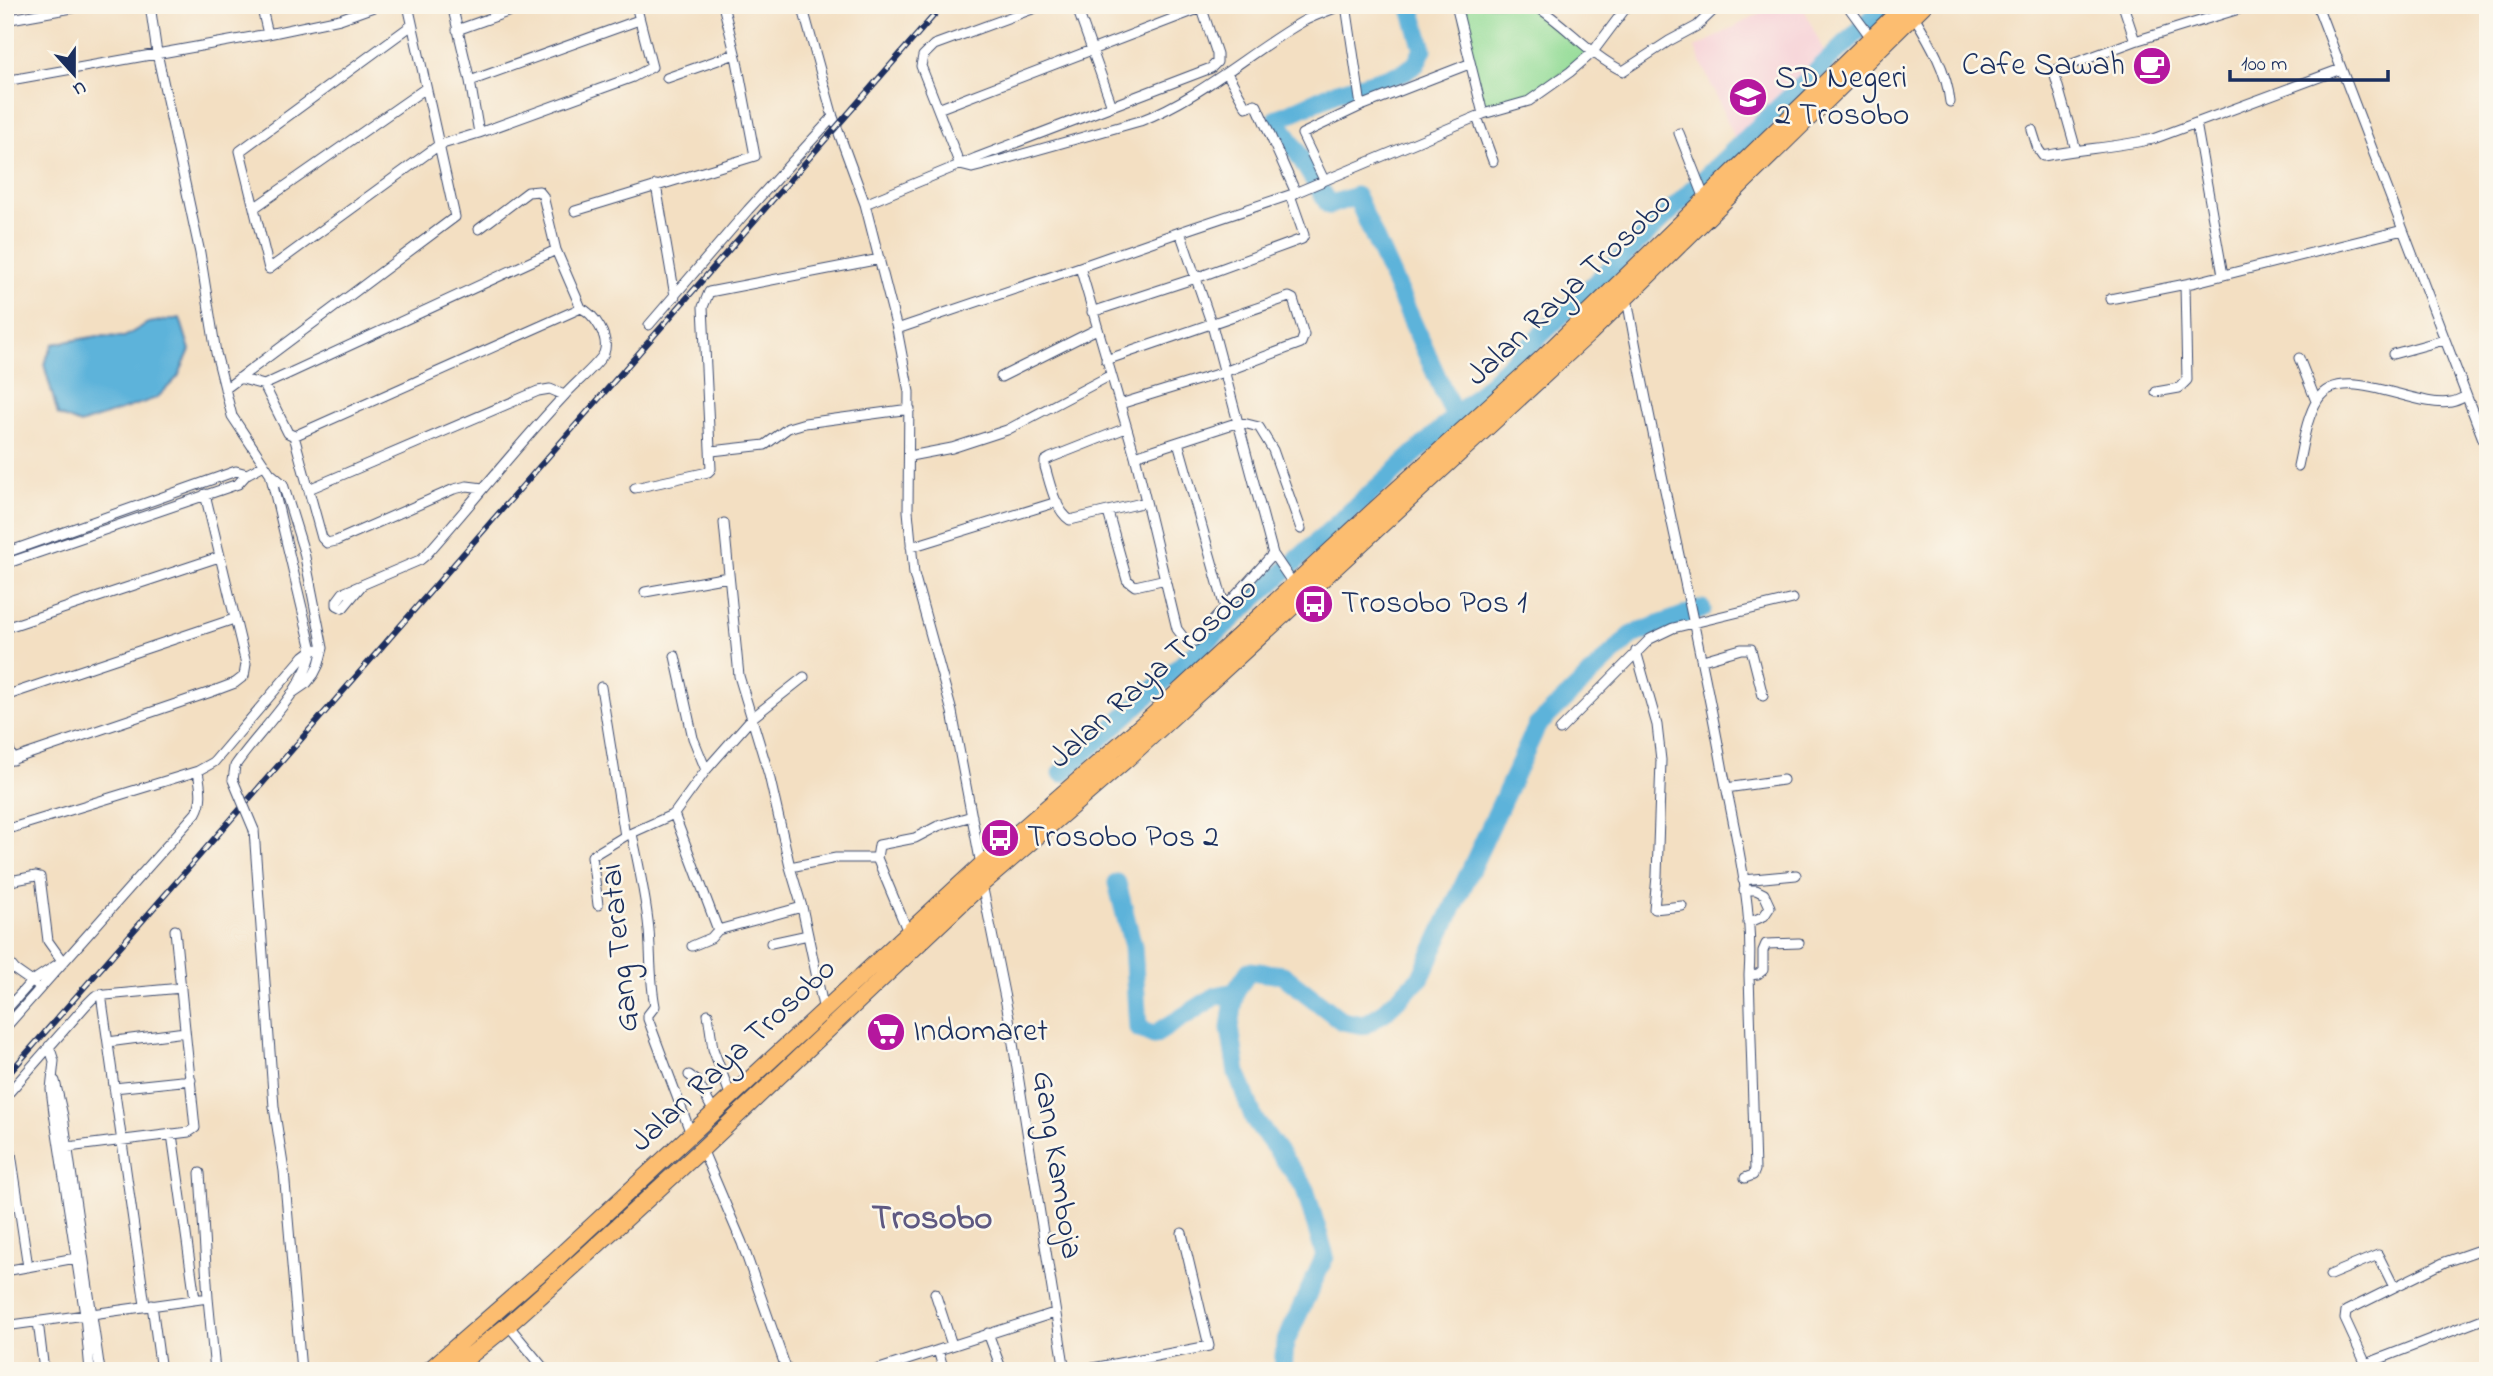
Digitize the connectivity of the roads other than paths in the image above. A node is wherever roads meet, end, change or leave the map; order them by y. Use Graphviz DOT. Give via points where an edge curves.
graph roads {
  1 [pos="89,5"];
  2 [pos="150,5"];
  3 [pos="261,5"];
  4 [pos="379,5"];
  5 [pos="408,5"];
  6 [pos="452,5"];
  7 [pos="527,5"];
  8 [pos="636,5"];
  9 [pos="723,5"];
  10 [pos="802,5"];
  11 [pos="1043,5"];
  12 [pos="1076,5"];
  13 [pos="1344,5"];
  14 [pos="1456,5"];
  15 [pos="1534,5"];
  16 [pos="1628,5"];
  17 [pos="1718,5"];
  18 [pos="1847,5"];
  19 [pos="2123,5"];
  20 [pos="2252,5"];
  21 [pos="2317,5"];
  22 [pos="1028,8"];
  23 [pos="1547,8"];
  24 [pos="1914,9"];
  25 [pos="5,20"];
  26 [pos="639,20"];
  27 [pos="412,25"];
  28 [pos="457,30"];
  29 [pos="268,34"];
  30 [pos="1869,36"];
  31 [pos="2136,41"];
  32 [pos="1091,50"];
  33 [pos="1592,52"];
  34 [pos="157,53"];
  35 [pos="735,54"];
  36 [pos="1469,64"];
  37 [pos="2341,69"];
  38 [pos="1227,73"];
  39 [pos="667,78"];
  40 [pos="5,81"];
  41 [pos="470,81"];
  42 [pos="426,88"];
  43 [pos="1950,102"];
  44 [pos="1361,103"];
  45 [pos="1112,107"];
  46 [pos="938,109"];
  47 [pos="1480,116"];
  48 [pos="833,117"];
  49 [pos="2196,123"];
  50 [pos="2032,130"];
  51 [pos="479,133"];
  52 [pos="1679,133"];
  53 [pos="439,145"];
  54 [pos="2076,150"];
  55 [pos="1493,161"];
  56 [pos="960,164"];
  57 [pos="1322,181"];
  58 [pos="656,185"];
  59 [pos="1293,194"];
  60 [pos="1706,202"];
  61 [pos="865,204"];
  62 [pos="254,208"];
  63 [pos="575,211"];
  64 [pos="479,229"];
  65 [pos="2403,230"];
  66 [pos="1181,232"];
  67 [pos="556,250"];
  68 [pos="880,259"];
  69 [pos="1080,267"];
  70 [pos="2223,275"];
  71 [pos="1196,278"];
  72 [pos="2185,285"];
  73 [pos="676,296"];
  74 [pos="1627,298"];
  75 [pos="2110,299"];
  76 [pos="581,308"];
  77 [pos="1092,312"];
  78 [pos="649,325"];
  79 [pos="1212,325"];
  80 [pos="897,329"];
  81 [pos="1097,329"];
  82 [pos="2444,340"];
  83 [pos="2393,354"];
  84 [pos="2299,358"];
  85 [pos="1106,360"];
  86 [pos="1224,372"];
  87 [pos="1111,375"];
  88 [pos="1001,377"];
  89 [pos="239,378"];
  90 [pos="264,385"];
  91 [pos="225,390"];
  92 [pos="2155,392"];
  93 [pos="564,395"];
  94 [pos="2468,400"];
  95 [pos="2316,401"];
  96 [pos="1120,404"];
  97 [pos="909,409"];
  98 [pos="1239,422"];
  99 [pos="1126,428"];
  100 [pos="294,436"];
  101 [pos="1178,442"];
  102 [pos="712,450"];
  103 [pos="2488,452"];
  104 [pos="910,456"];
  105 [pos="1135,456"];
  106 [pos="2298,466"];
  107 [pos="267,469"];
  108 [pos="247,474"];
  109 [pos="483,488"];
  110 [pos="635,488"];
  111 [pos="309,489"];
  112 [pos="205,494"];
  113 [pos="1057,502"];
  114 [pos="1146,502"];
  115 [pos="146,504"];
  116 [pos="1108,512"];
  117 [pos="148,514"];
  118 [pos="724,523"];
  119 [pos="1301,529"];
  120 [pos="911,547"];
  121 [pos="304,552"];
  122 [pos="5,553"];
  123 [pos="1273,554"];
  124 [pos="219,557"];
  125 [pos="289,558"];
  126 [pos="5,565"];
  127 [pos="728,578"];
  128 [pos="1166,579"];
  129 [pos="1292,583"];
  130 [pos="362,585"];
  131 [pos="645,592"];
  132 [pos="1793,599"];
  133 [pos="1225,608"];
  134 [pos="234,619"];
  135 [pos="1693,621"];
  136 [pos="5,628"];
  137 [pos="323,648"];
  138 [pos="312,650"];
  139 [pos="1636,651"];
  140 [pos="675,656"];
  141 [pos="1703,660"];
  142 [pos="804,677"];
  143 [pos="601,687"];
  144 [pos="291,694"];
  145 [pos="5,696"];
  146 [pos="1763,696"];
  147 [pos="752,718"];
  148 [pos="1560,730"];
  149 [pos="5,738"];
  150 [pos="9,761"];
  151 [pos="706,770"];
  152 [pos="198,771"];
  153 [pos="1783,780"];
  154 [pos="1081,788"];
  155 [pos="1726,788"];
  156 [pos="1066,801"];
  157 [pos="674,814"];
  158 [pos="972,816"];
  159 [pos="5,830"];
  160 [pos="628,835"];
  161 [pos="877,858"];
  162 [pos="981,865"];
  163 [pos="790,867"];
  164 [pos="1796,875"];
  165 [pos="5,882"];
  166 [pos="982,884"];
  167 [pos="1743,885"];
  168 [pos="598,905"];
  169 [pos="802,906"];
  170 [pos="1682,906"];
  171 [pos="1748,923"];
  172 [pos="175,930"];
  173 [pos="718,930"];
  174 [pos="908,932"];
  175 [pos="808,935"];
  176 [pos="771,943"];
  177 [pos="1799,943"];
  178 [pos="692,946"];
  179 [pos="5,958"];
  180 [pos="62,962"];
  181 [pos="1749,975"];
  182 [pos="31,982"];
  183 [pos="40,988"];
  184 [pos="181,988"];
  185 [pos="101,994"];
  186 [pos="5,1011"];
  187 [pos="824,1011"];
  188 [pos="708,1014"];
  189 [pos="5,1028"];
  190 [pos="185,1032"];
  191 [pos="108,1042"];
  192 [pos="49,1045"];
  193 [pos="689,1075"];
  194 [pos="191,1080"];
  195 [pos="114,1088"];
  196 [pos="5,1097"];
  197 [pos="731,1097"];
  198 [pos="5,1113"];
  199 [pos="715,1114"];
  200 [pos="172,1134"];
  201 [pos="691,1134"];
  202 [pos="121,1141"];
  203 [pos="63,1149"];
  204 [pos="702,1149"];
  205 [pos="200,1173"];
  206 [pos="1745,1178"];
  207 [pos="202,1214"];
  208 [pos="184,1215"];
  209 [pos="1182,1233"];
  210 [pos="205,1244"];
  211 [pos="188,1245"];
  212 [pos="2488,1247"];
  213 [pos="79,1258"];
  214 [pos="28,1267"];
  215 [pos="5,1271"];
  216 [pos="2330,1275"];
  217 [pos="2394,1287"];
  218 [pos="935,1293"];
  219 [pos="208,1298"];
  220 [pos="195,1299"];
  221 [pos="149,1305"];
  222 [pos="1054,1313"];
  223 [pos="88,1315"];
  224 [pos="2488,1317"];
  225 [pos="38,1321"];
  226 [pos="508,1325"];
  227 [pos="5,1326"];
  228 [pos="988,1333"];
  229 [pos="952,1345"];
  230 [pos="937,1350"];
  231 [pos="1116,1367"];
  232 [pos="461,1368"];
  233 [pos="2368,1368"];
  234 [pos="44,1371"];
  235 [pos="90,1371"];
  236 [pos="100,1371"];
  237 [pos="161,1371"];
  238 [pos="215,1371"];
  239 [pos="301,1371"];
  240 [pos="428,1371"];
  241 [pos="545,1371"];
  242 [pos="787,1371"];
  243 [pos="873,1371"];
  244 [pos="944,1371"];
  245 [pos="1002,1371"];
  246 [pos="1065,1371"];
  247 [pos="1077,1371"];
  1 -- 25 [label="street"];
  2 -- 34 [label="street"];
  3 -- 29 [label="street"];
  4 -- 29 [label="street" via="340,19"];
  5 -- 27 [label="street"];
  6 -- 28 [label="street"];
  7 -- 28 [label="street"];
  8 -- 26 [label="street"];
  9 -- 35 [label="street"];
  10 -- 48 [label="street"];
  11 -- 22 [label="street"];
  12 -- 32 [label="street"];
  13 -- 38 [label="street" via="1304,21"];
  13 -- 44 [label="street"];
  14 -- 36 [label="street"];
  15 -- 23 [label="street"];
  16 -- 33 [label="street"];
  17 -- 33 [label="street" via="1697,26 1625,71"];
  18 -- 30 [label="street"];
  19 -- 31 [label="street"];
  20 -- 31 [label="street"];
  21 -- 37 [label="street"];
  22 -- 46 [label="street" via="929,49 921,66"];
  23 -- 33 [label="street"];
  24 -- 30 [label="highway, Jalan Raya Trosobo"];
  24 -- 43 [label="street" via="1949,89"];
  24 -- 60 [label="highway, Jalan Raya Trosobo"];
  26 -- 41 [label="street"];
  26 -- 51 [label="street" via="652,66"];
  27 -- 42 [label="street"];
  27 -- 62 [label="street" via="240,151"];
  28 -- 41 [label="street"];
  29 -- 34 [label="street"];
  30 -- 60 [label="highway, Jalan Raya Trosobo"];
  31 -- 54 [label="street" via="2056,70"];
  32 -- 45 [label="street"];
  32 -- 45 [label="street" via="1194,10 1203,12 1216,64"];
  32 -- 46 [label="street"];
  33 -- 47 [label="street" via="1529,101"];
  34 -- 40 [label="street"];
  34 -- 91 [label="street"];
  35 -- 39 [label="street"];
  35 -- 58 [label="street" via="755,156"];
  36 -- 44 [label="street"];
  36 -- 47 [label="street"];
  37 -- 49 [label="street"];
  37 -- 65 [label="street"];
  38 -- 56 [label="street" via="1140,121 980,166"];
  38 -- 59 [label="street" via="1246,107 1257,104"];
  41 -- 51 [label="street"];
  42 -- 53 [label="street"];
  42 -- 62 [label="street"];
  44 -- 57 [label="street" via="1302,134"];
  45 -- 56 [label="street"];
  46 -- 56 [label="street"];
  47 -- 55 [label="street"];
  47 -- 57 [label="street"];
  48 -- 61 [label="street"];
  48 -- 73 [label="street"];
  49 -- 54 [label="street" via="2136,143"];
  49 -- 70 [label="street"];
  50 -- 54 [label="street" via="2043,156"];
  51 -- 53 [label="street"];
  52 -- 60 [label="street"];
  53 -- 62 [label="street" via="269,269"];
  53 -- 89 [label="street" via="454,217"];
  56 -- 61 [label="street"];
  57 -- 59 [label="street"];
  58 -- 63 [label="street"];
  58 -- 73 [label="street"];
  59 -- 66 [label="street"];
  59 -- 71 [label="street" via="1303,238"];
  60 -- 74 [label="highway, Jalan Raya Trosobo"];
  60 -- 129 [label="highway, Jalan Raya Trosobo" via="1541,359"];
  61 -- 68 [label="street"];
  64 -- 67 [label="street" via="535,190 544,196"];
  65 -- 70 [label="street"];
  65 -- 82 [label="street"];
  66 -- 69 [label="street"];
  66 -- 71 [label="street"];
  67 -- 76 [label="street"];
  67 -- 90 [label="street"];
  68 -- 80 [label="street"];
  68 -- 102 [label="street" via="708,293 703,307"];
  69 -- 77 [label="street"];
  69 -- 80 [label="street"];
  70 -- 72 [label="street"];
  71 -- 77 [label="street"];
  71 -- 79 [label="street"];
  72 -- 75 [label="street"];
  72 -- 92 [label="street" via="2187,380 2179,388"];
  73 -- 78 [label="street"];
  74 -- 135 [label="street"];
  74 -- 154 [label="highway, Jalan Raya Trosobo" via="1127,759"];
  76 -- 93 [label="street" via="598,323 604,353"];
  76 -- 100 [label="street"];
  77 -- 81 [label="street"];
  79 -- 85 [label="street"];
  79 -- 86 [label="street"];
  79 -- 86 [label="street" via="1291,297 1304,335 1301,343"];
  80 -- 97 [label="street"];
  81 -- 85 [label="street"];
  81 -- 88 [label="street"];
  82 -- 83 [label="street"];
  82 -- 94 [label="street"];
  84 -- 95 [label="street"];
  85 -- 87 [label="street"];
  86 -- 96 [label="street"];
  86 -- 98 [label="street"];
  87 -- 96 [label="street"];
  87 -- 104 [label="street" via="1007,430"];
  89 -- 90 [label="street"];
  89 -- 91 [label="street"];
  90 -- 100 [label="street" via="288,433"];
  91 -- 107 [label="street" via="232,416"];
  93 -- 109 [label="street"];
  93 -- 111 [label="street" via="550,389 538,391"];
  94 -- 95 [label="street" via="2440,402 2342,384 2330,386"];
  94 -- 103 [label="street"];
  95 -- 106 [label="street"];
  96 -- 99 [label="street"];
  97 -- 102 [label="street" via="805,423 788,428 765,445"];
  97 -- 104 [label="street"];
  98 -- 101 [label="street"];
  98 -- 119 [label="street" via="1259,427 1268,439"];
  98 -- 123 [label="street"];
  99 -- 105 [label="street"];
  99 -- 113 [label="street" via="1047,460 1045,467"];
  100 -- 111 [label="street"];
  101 -- 105 [label="street"];
  101 -- 133 [label="street"];
  102 -- 110 [label="street" via="710,472"];
  104 -- 120 [label="street"];
  105 -- 114 [label="street"];
  107 -- 108 [label="street"];
  107 -- 121 [label="street" via="283,484"];
  107 -- 125 [label="street"];
  108 -- 112 [label="street" via="238,484"];
  108 -- 115 [label="street" via="236,471"];
  109 -- 111 [label="street" via="454,489 330,543 322,538"];
  109 -- 130 [label="street" via="420,560"];
  112 -- 117 [label="street"];
  112 -- 124 [label="street"];
  113 -- 116 [label="street" via="1070,520"];
  113 -- 120 [label="street"];
  114 -- 116 [label="street"];
  114 -- 128 [label="street"];
  115 -- 117 [label="street"];
  115 -- 122 [label="street"];
  116 -- 128 [label="street" via="1127,580 1135,586"];
  117 -- 126 [label="street"];
  118 -- 127 [label="street"];
  120 -- 158 [label="street"];
  121 -- 125 [label="street"];
  121 -- 137 [label="street"];
  123 -- 129 [label="street"];
  123 -- 133 [label="street"];
  124 -- 134 [label="street"];
  124 -- 136 [label="street"];
  125 -- 138 [label="street"];
  127 -- 131 [label="street"];
  127 -- 147 [label="street" via="739,676"];
  128 -- 133 [label="street" via="1177,629 1187,642 1195,640"];
  129 -- 154 [label="highway, Jalan Raya Trosobo"];
  132 -- 135 [label="street"];
  134 -- 145 [label="street"];
  134 -- 150 [label="street" via="246,664 241,680"];
  135 -- 139 [label="street" via="1658,635"];
  135 -- 141 [label="street"];
  137 -- 138 [label="street"];
  137 -- 144 [label="street" via="314,674"];
  138 -- 144 [label="street"];
  138 -- 152 [label="street" via="214,762"];
  139 -- 148 [label="street"];
  139 -- 170 [label="street" via="1657,725 1661,760 1654,909"];
  140 -- 151 [label="street" via="693,738"];
  141 -- 146 [label="street" via="1751,649"];
  141 -- 155 [label="street"];
  142 -- 147 [label="street"];
  143 -- 160 [label="street, Gang Teratai"];
  144 -- 239 [label="street, bridge" via="232,773 254,830 274,1107"];
  147 -- 151 [label="street"];
  147 -- 163 [label="street"];
  149 -- 150 [label="street"];
  151 -- 157 [label="street"];
  152 -- 159 [label="street"];
  152 -- 180 [label="street" via="202,794 196,813"];
  153 -- 155 [label="street"];
  154 -- 156 [label="highway, Jalan Raya Trosobo"];
  155 -- 167 [label="street"];
  156 -- 162 [label="highway, Jalan Raya Trosobo"];
  156 -- 166 [label="highway, Jalan Raya Trosobo"];
  157 -- 160 [label="street"];
  157 -- 173 [label="street"];
  158 -- 161 [label="street" via="915,838 879,845"];
  158 -- 162 [label="street"];
  160 -- 168 [label="street" via="592,856"];
  160 -- 201 [label="street, Gang Teratai" via="642,880 649,932 655,1006 648,1019"];
  161 -- 163 [label="street" via="836,858"];
  161 -- 174 [label="street"];
  162 -- 174 [label="highway, Jalan Raya Trosobo"];
  163 -- 169 [label="street"];
  164 -- 167 [label="street"];
  165 -- 180 [label="street" via="40,877 48,941"];
  166 -- 204 [label="highway, Jalan Raya Trosobo"];
  166 -- 222 [label="street, Gang Kamboja" via="1009,1018"];
  167 -- 171 [label="street"];
  167 -- 171 [label="street" via="1764,894 1770,907 1765,916"];
  169 -- 173 [label="street"];
  169 -- 175 [label="street"];
  171 -- 181 [label="street"];
  172 -- 184 [label="street"];
  173 -- 178 [label="street"];
  174 -- 187 [label="highway, Jalan Raya Trosobo"];
  175 -- 176 [label="street"];
  175 -- 187 [label="street"];
  177 -- 181 [label="street" via="1766,944 1763,970"];
  179 -- 182 [label="street"];
  180 -- 182 [label="street"];
  180 -- 183 [label="street"];
  181 -- 206 [label="street" via="1755,1170"];
  182 -- 183 [label="street"];
  182 -- 186 [label="street"];
  183 -- 189 [label="street"];
  184 -- 185 [label="street"];
  184 -- 190 [label="street"];
  185 -- 191 [label="street"];
  185 -- 192 [label="street"];
  187 -- 197 [label="highway, Jalan Raya Trosobo"];
  188 -- 197 [label="street" via="713,1049"];
  190 -- 191 [label="street"];
  190 -- 194 [label="street"];
  191 -- 195 [label="street"];
  192 -- 196 [label="street"];
  192 -- 203 [label="street" via="63,1116"];
  193 -- 199 [label="street"];
  194 -- 195 [label="street"];
  194 -- 200 [label="street" via="195,1128"];
  195 -- 202 [label="street"];
  197 -- 199 [label="highway, Jalan Raya Trosobo"];
  198 -- 214 [label="street"];
  199 -- 201 [label="highway, Jalan Raya Trosobo"];
  200 -- 202 [label="street"];
  200 -- 208 [label="street"];
  201 -- 240 [label="highway, Jalan Raya Trosobo"];
  202 -- 203 [label="street"];
  202 -- 221 [label="street"];
  203 -- 213 [label="street"];
  204 -- 226 [label="highway, Jalan Raya Trosobo"];
  204 -- 242 [label="street" via="742,1243"];
  205 -- 207 [label="street"];
  207 -- 208 [label="street"];
  207 -- 210 [label="street"];
  208 -- 211 [label="street"];
  209 -- 231 [label="street" via="1209,1346"];
  210 -- 211 [label="street"];
  210 -- 219 [label="street"];
  211 -- 220 [label="street"];
  212 -- 217 [label="street"];
  213 -- 214 [label="street"];
  213 -- 223 [label="street"];
  214 -- 215 [label="street"];
  216 -- 217 [label="street" via="2378,1255"];
  217 -- 233 [label="street" via="2344,1314"];
  218 -- 229 [label="street"];
  219 -- 220 [label="street"];
  219 -- 238 [label="street"];
  220 -- 221 [label="street"];
  221 -- 223 [label="street"];
  221 -- 237 [label="street"];
  222 -- 228 [label="street"];
  222 -- 246 [label="street, Gang Kamboja"];
  223 -- 225 [label="street"];
  223 -- 235 [label="street"];
  223 -- 236 [label="street"];
  224 -- 233 [label="street"];
  225 -- 227 [label="street"];
  225 -- 234 [label="street"];
  226 -- 232 [label="highway, Jalan Raya Trosobo"];
  226 -- 241 [label="street"];
  228 -- 229 [label="street"];
  228 -- 245 [label="street"];
  229 -- 230 [label="street"];
  230 -- 243 [label="street"];
  230 -- 244 [label="street"];
  231 -- 247 [label="street"];
}
